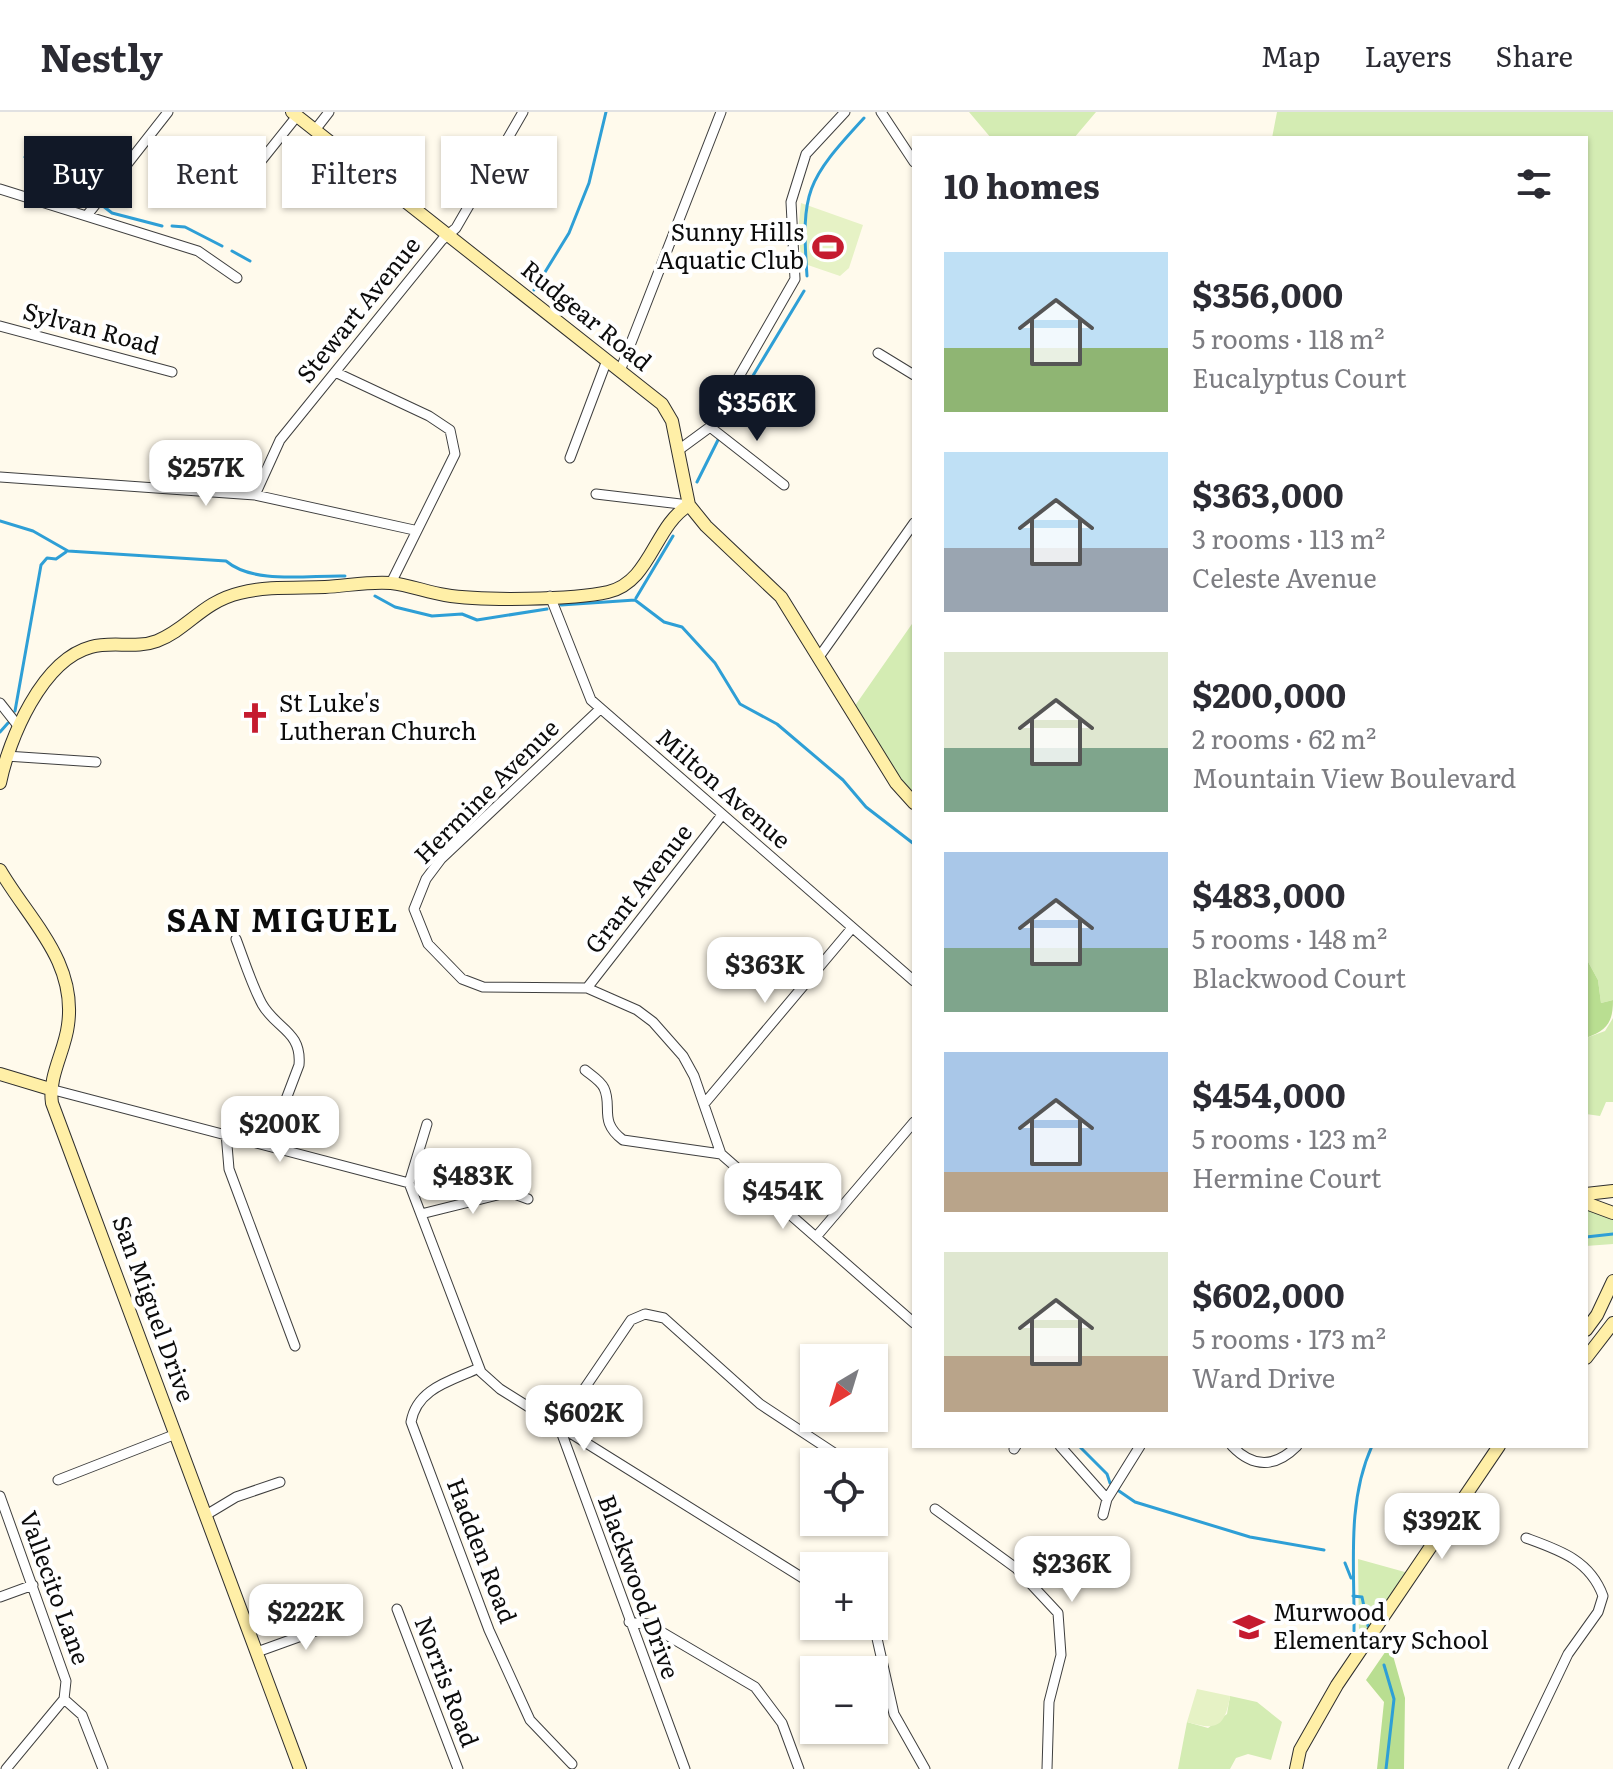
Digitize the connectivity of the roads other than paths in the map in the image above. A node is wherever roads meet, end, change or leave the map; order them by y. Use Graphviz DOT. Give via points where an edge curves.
graph roads {
  1 [pos="168,112"];
  2 [pos="329,112"];
  3 [pos="523,112"];
  4 [pos="721,112"];
  5 [pos="845,112"];
  6 [pos="881,112"];
  7 [pos="295,114"];
  8 [pos="315,130"];
  9 [pos="266,154"];
  10 [pos="912,159"];
  11 [pos="0,189"];
  12 [pos="88,214"];
  13 [pos="449,234"];
  14 [pos="237,278"];
  15 [pos="0,326"];
  16 [pos="878,353"];
  17 [pos="607,360"];
  18 [pos="620,371"];
  19 [pos="172,372"];
  20 [pos="335,372"];
  21 [pos="912,374"];
  22 [pos="710,427"];
  23 [pos="680,449"];
  24 [pos="570,458"];
  25 [pos="0,477"];
  26 [pos="784,485"];
  27 [pos="596,494"];
  28 [pos="255,495"];
  29 [pos="689,505"];
  30 [pos="912,526"];
  31 [pos="414,530"];
  32 [pos="391,583"];
  33 [pos="550,596"];
  34 [pos="819,657"];
  35 [pos="0,703"];
  36 [pos="600,709"];
  37 [pos="19,727"];
  38 [pos="6,756"];
  39 [pos="96,762"];
  40 [pos="0,783"];
  41 [pos="912,801"];
  42 [pos="722,815"];
  43 [pos="0,870"];
  44 [pos="852,928"];
  45 [pos="236,939"];
  46 [pos="912,979"];
  47 [pos="587,988"];
  48 [pos="585,1070"];
  49 [pos="0,1074"];
  50 [pos="50,1089"];
  51 [pos="704,1104"];
  52 [pos="427,1124"];
  53 [pos="912,1124"];
  54 [pos="226,1133"];
  55 [pos="269,1144"];
  56 [pos="721,1154"];
  57 [pos="409,1183"];
  58 [pos="1613,1191"];
  59 [pos="1588,1194"];
  60 [pos="528,1199"];
  61 [pos="1613,1201"];
  62 [pos="1588,1203"];
  63 [pos="1588,1204"];
  64 [pos="1613,1213"];
  65 [pos="421,1214"];
  66 [pos="816,1237"];
  67 [pos="1613,1281"];
  68 [pos="912,1321"];
  69 [pos="1613,1323"];
  70 [pos="1588,1327"];
  71 [pos="295,1346"];
  72 [pos="1588,1355"];
  73 [pos="479,1368"];
  74 [pos="559,1426"];
  75 [pos="176,1434"];
  76 [pos="827,1448"];
  77 [pos="1062,1448"];
  78 [pos="1139,1448"];
  79 [pos="1234,1448"];
  80 [pos="1294,1448"];
  81 [pos="1498,1448"];
  82 [pos="58,1480"];
  83 [pos="280,1482"];
  84 [pos="0,1496"];
  85 [pos="1107,1499"];
  86 [pos="935,1509"];
  87 [pos="206,1515"];
  88 [pos="1103,1515"];
  89 [pos="1526,1538"];
  90 [pos="800,1576"];
  91 [pos="33,1585"];
  92 [pos="0,1597"];
  93 [pos="397,1609"];
  94 [pos="343,1621"];
  95 [pos="629,1622"];
  96 [pos="877,1640"];
  97 [pos="257,1652"];
  98 [pos="64,1699"];
  99 [pos="572,1764"];
  100 [pos="6,1769"];
  101 [pos="103,1769"];
  102 [pos="300,1769"];
  103 [pos="458,1769"];
  104 [pos="685,1769"];
  105 [pos="799,1769"];
  106 [pos="925,1769"];
  107 [pos="1047,1769"];
  108 [pos="1296,1769"];
  109 [pos="1513,1769"];
  1 -- 12 [label="street"];
  2 -- 8 [label="street"];
  3 -- 13 [label="street, Stewart Avenue"];
  4 -- 18 [label="street"];
  5 -- 22 [label="street" via="806,154 791,202 795,279"];
  6 -- 10 [label="street"];
  7 -- 8 [label="street, Rudgear Road"];
  7 -- 9 [label="street"];
  8 -- 13 [label="street, Rudgear Road"];
  11 -- 12 [label="street"];
  12 -- 14 [label="street" via="198,251"];
  13 -- 17 [label="street, Rudgear Road"];
  13 -- 20 [label="street, Stewart Avenue"];
  15 -- 19 [label="street, Sylvan Road"];
  16 -- 21 [label="street"];
  17 -- 18 [label="street, Rudgear Road"];
  17 -- 24 [label="street"];
  18 -- 23 [label="street, Rudgear Road" via="662,404"];
  20 -- 28 [label="street, Stewart Avenue" via="280,440"];
  20 -- 31 [label="street" via="450,430 455,454"];
  22 -- 23 [label="street"];
  22 -- 26 [label="street"];
  23 -- 29 [label="street, Rudgear Road"];
  25 -- 28 [label="street"];
  27 -- 29 [label="street"];
  28 -- 31 [label="street"];
  29 -- 33 [label="street" via="668,521 649,557 620,587"];
  29 -- 34 [label="street" via="781,597"];
  30 -- 34 [label="street"];
  31 -- 32 [label="street"];
  32 -- 33 [label="street" via="467,597"];
  32 -- 37 [label="street" via="251,590 204,607 156,641 80,651 47,682"];
  33 -- 36 [label="street, Milton Avenue" via="579,678"];
  34 -- 41 [label="street"];
  35 -- 37 [label="street"];
  36 -- 42 [label="street, Milton Avenue"];
  36 -- 47 [label="street, Hermine Avenue" via="441,859 414,909 428,944 462,979 483,987"];
  37 -- 38 [label="street"];
  38 -- 39 [label="street"];
  38 -- 40 [label="street"];
  42 -- 44 [label="street, Milton Avenue"];
  42 -- 47 [label="street, Grant Avenue"];
  43 -- 50 [label="street" via="62,968 70,1017"];
  44 -- 46 [label="street, Milton Avenue"];
  44 -- 51 [label="street"];
  45 -- 55 [label="street" via="260,1001 294,1036 300,1052"];
  47 -- 51 [label="street, Hermine Avenue" via="653,1022 683,1056"];
  48 -- 56 [label="street" via="605,1090 608,1120 623,1140"];
  49 -- 50 [label="street"];
  50 -- 54 [label="street"];
  50 -- 75 [label="street, San Miguel Drive"];
  51 -- 56 [label="street, Hermine Avenue"];
  52 -- 57 [label="street"];
  53 -- 66 [label="street"];
  54 -- 55 [label="street"];
  54 -- 71 [label="street" via="229,1169"];
  55 -- 57 [label="street"];
  56 -- 66 [label="street"];
  57 -- 65 [label="street"];
  58 -- 59 [label="street"];
  60 -- 65 [label="street" via="509,1192"];
  61 -- 62 [label="street"];
  63 -- 64 [label="street"];
  65 -- 73 [label="street"];
  66 -- 68 [label="street"];
  67 -- 70 [label="street"];
  69 -- 72 [label="street"];
  73 -- 74 [label="street" via="489,1381"];
  73 -- 99 [label="street, Hadden Road" via="429,1390 411,1422 489,1630 530,1720"];
  74 -- 76 [label="street" via="631,1320 651,1314 664,1318 760,1404"];
  74 -- 90 [label="street"];
  74 -- 95 [label="street, Blackwood Drive"];
  75 -- 82 [label="street"];
  75 -- 87 [label="street, San Miguel Drive"];
  77 -- 85 [label="street"];
  78 -- 85 [label="street"];
  79 -- 80 [label="street" via="1258,1464 1272,1463"];
  81 -- 108 [label="street" via="1337,1685 1300,1750"];
  83 -- 87 [label="street" via="236,1497"];
  84 -- 91 [label="street, Vallecito Lane"];
  85 -- 88 [label="street"];
  86 -- 107 [label="street" via="1016,1568 1058,1613 1061,1655 1049,1702"];
  87 -- 97 [label="street, San Miguel Drive"];
  89 -- 109 [label="street" via="1588,1568 1603,1596 1568,1654"];
  91 -- 92 [label="street"];
  91 -- 98 [label="street, Vallecito Lane" via="66,1681"];
  93 -- 103 [label="street, Norris Road"];
  94 -- 97 [label="street"];
  95 -- 104 [label="street, Blackwood Drive"];
  95 -- 105 [label="street" via="648,1624 755,1687 782,1723"];
  96 -- 106 [label="street" via="894,1714"];
  97 -- 102 [label="street, San Miguel Drive"];
  98 -- 100 [label="street, Vallecito Lane"];
  98 -- 101 [label="street" via="82,1715"];
}
